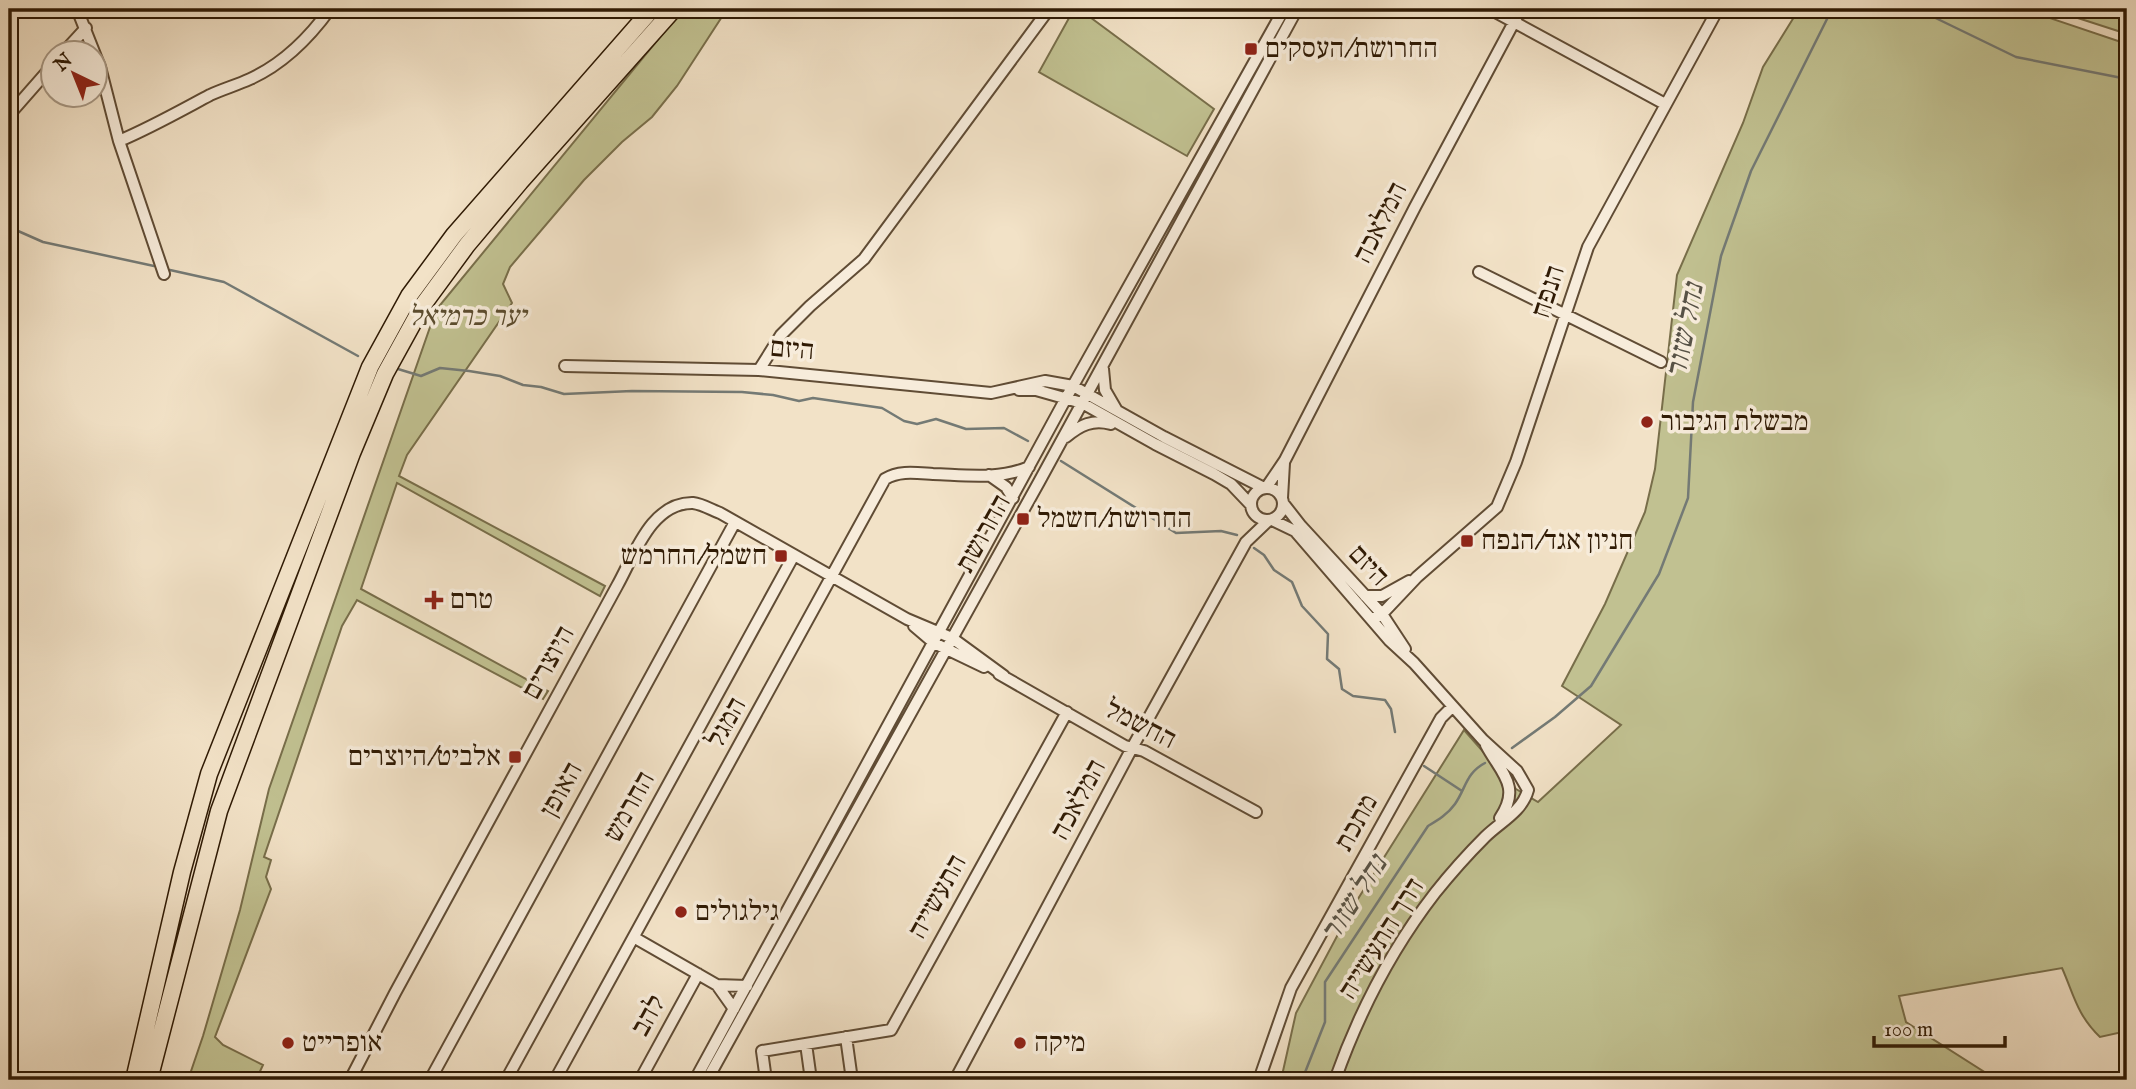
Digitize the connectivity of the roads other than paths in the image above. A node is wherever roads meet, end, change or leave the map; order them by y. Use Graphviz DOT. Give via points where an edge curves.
graph roads {
  1 [pos="77,9"];
  2 [pos="330,9"];
  3 [pos="652,9"];
  4 [pos="674,9"];
  5 [pos="1049,9"];
  6 [pos="1284,9"];
  7 [pos="1297,9"];
  8 [pos="1490,9"];
  9 [pos="1521,9"];
  10 [pos="1718,9"];
  11 [pos="1513,22"];
  12 [pos="86,28"];
  13 [pos="77,38"];
  14 [pos="38,82"];
  15 [pos="1665,104"];
  16 [pos="9,116"];
  17 [pos="119,141"];
  18 [pos="1479,272"];
  19 [pos="164,274"];
  20 [pos="1565,315"];
  21 [pos="1661,362"];
  22 [pos="1103,365"];
  23 [pos="565,366"];
  24 [pos="759,370"];
  25 [pos="1073,386"];
  26 [pos="1013,389"];
  27 [pos="1085,398"];
  28 [pos="1065,400"];
  29 [pos="1117,411"];
  30 [pos="1123,427"];
  31 [pos="1061,441"];
  32 [pos="1159,441"];
  33 [pos="1285,460"];
  34 [pos="1030,467"];
  35 [pos="989,475"];
  36 [pos="1265,488"];
  37 [pos="1013,498"];
  38 [pos="1283,501"];
  39 [pos="1252,508"];
  40 [pos="1270,520"];
  41 [pos="735,522"];
  42 [pos="1246,542"];
  43 [pos="794,555"];
  44 [pos="833,577"];
  45 [pos="1417,577"];
  46 [pos="1365,596"];
  47 [pos="1377,616"];
  48 [pos="907,619"];
  49 [pos="940,632"];
  50 [pos="952,638"];
  51 [pos="934,643"];
  52 [pos="946,649"];
  53 [pos="1004,676"];
  54 [pos="1452,707"];
  55 [pos="1067,712"];
  56 [pos="1483,740"];
  57 [pos="1132,748"];
  58 [pos="1256,813"];
  59 [pos="1488,834"];
  60 [pos="635,939"];
  61 [pos="698,974"];
  62 [pos="717,985"];
  63 [pos="747,986"];
  64 [pos="734,1009"];
  65 [pos="846,1037"];
  66 [pos="806,1044"];
  67 [pos="134,1080"];
  68 [pos="149,1080"];
  69 [pos="350,1080"];
  70 [pos="430,1080"];
  71 [pos="506,1080"];
  72 [pos="555,1080"];
  73 [pos="640,1080"];
  74 [pos="695,1080"];
  75 [pos="707,1080"];
  76 [pos="766,1080"];
  77 [pos="811,1080"];
  78 [pos="852,1080"];
  79 [pos="955,1080"];
  80 [pos="1259,1080"];
  81 [pos="1335,1080"];
  1 -- 12 [label="street"];
  2 -- 17 [label="street" via="279,63"];
  3 -- 67 [label="highway" via="454,235 409,296 370,367 209,774"];
  4 -- 68 [label="highway" via="459,255 423,304 385,374 219,811"];
  5 -- 24 [label="street" via="870,250 781,335"];
  6 -- 25 [label="street, החרושת"];
  7 -- 22 [label="street, החרושת"];
  8 -- 11 [label="street"];
  9 -- 11 [label="street, המלאכה"];
  10 -- 15 [label="street, הנפח"];
  11 -- 15 [label="street"];
  11 -- 33 [label="street, המלאכה"];
  12 -- 13 [label="street"];
  12 -- 17 [label="street"];
  14 -- 16 [label="street"];
  15 -- 20 [label="street, הנפח" via="1588,247"];
  17 -- 19 [label="street"];
  18 -- 20 [label="street"];
  20 -- 21 [label="street"];
  20 -- 45 [label="street, הנפח" via="1497,507"];
  22 -- 27 [label="street, החרושת"];
  22 -- 29 [label="street" via="1105,390"];
  23 -- 24 [label="street, היזם"];
  24 -- 26 [label="street, היזם" via="991,393"];
  25 -- 26 [label="street, היזם" via="1045,381"];
  25 -- 27 [label="street, היזם"];
  25 -- 28 [label="street, החרושת"];
  26 -- 28 [label="street, היזם" via="1036,390"];
  27 -- 28 [label="street, היזם"];
  27 -- 29 [label="street, היזם"];
  27 -- 30 [label="street, היזם"];
  27 -- 31 [label="street, החרושת"];
  28 -- 34 [label="street, החרושת"];
  29 -- 32 [label="street, היזם"];
  30 -- 31 [label="street" via="1086,423"];
  30 -- 32 [label="street, היזם"];
  31 -- 50 [label="street, החרושת"];
  32 -- 36 [label="street, היזם"];
  32 -- 39 [label="street, היזם" via="1231,484"];
  33 -- 36 [label="street, המלאכה"];
  33 -- 38 [label="street, המלאכה"];
  34 -- 35 [label="street, המגל"];
  34 -- 37 [label="street, החרושת"];
  35 -- 37 [label="street"];
  35 -- 44 [label="street, המגל" via="889,476"];
  36 -- 38 [label="street" via="1275,490"];
  36 -- 39 [label="street, המלאכה" via="1255,493"];
  37 -- 49 [label="street, החרושת"];
  38 -- 40 [label="street, המלאכה" via="1280,513"];
  38 -- 46 [label="street, היזם"];
  39 -- 40 [label="street" via="1261,520"];
  39 -- 42 [label="street, המלאכה"];
  40 -- 42 [label="street, המלאכה"];
  40 -- 47 [label="street, היזם" via="1295,531"];
  41 -- 43 [label="street, היוצרים"];
  41 -- 69 [label="street, היוצרים" via="694,503 672,508 653,523"];
  41 -- 70 [label="street, האופן"];
  42 -- 57 [label="street, המלאכה"];
  43 -- 44 [label="street, היוצרים"];
  43 -- 71 [label="street, החרמש"];
  44 -- 48 [label="street, היוצרים"];
  44 -- 60 [label="street, המגל"];
  45 -- 46 [label="street, הנפח" via="1382,596"];
  45 -- 47 [label="street, הנפח"];
  46 -- 47 [label="street, היזם"];
  47 -- 54 [label="street, היזם"];
  48 -- 49 [label="street, היוצרים"];
  48 -- 51 [label="street, היוצרים"];
  49 -- 50 [label="street, היוצרים"];
  49 -- 51 [label="street, החרושת"];
  50 -- 52 [label="street, החרושת"];
  50 -- 53 [label="street, החשמל"];
  51 -- 52 [label="street, היוצרים"];
  51 -- 63 [label="street, החרושת"];
  52 -- 53 [label="street, החשמל"];
  52 -- 75 [label="street, החרושת"];
  53 -- 55 [label="street, החשמל"];
  54 -- 56 [label="street, דרך התעשייה"];
  54 -- 80 [label="street, מתכת" via="1441,718 1291,988"];
  55 -- 57 [label="street, החשמל"];
  55 -- 65 [label="street, התעשייה" via="891,1030"];
  56 -- 59 [label="street, דרך התעשייה" via="1506,777 1510,794 1508,807"];
  56 -- 59 [label="street, דרך התעשייה" via="1517,771 1528,790 1520,806"];
  57 -- 58 [label="street, החשמל"];
  57 -- 79 [label="street, המלאכה"];
  59 -- 81 [label="street, דרך התעשייה" via="1435,894 1389,960 1350,1036"];
  60 -- 61 [label="street"];
  60 -- 72 [label="street, המגל"];
  61 -- 62 [label="street"];
  61 -- 73 [label="street, להב"];
  62 -- 63 [label="street"];
  62 -- 64 [label="street"];
  63 -- 64 [label="street, החרושת"];
  64 -- 74 [label="street, החרושת"];
  65 -- 66 [label="street, התעשייה"];
  65 -- 78 [label="street"];
  66 -- 76 [label="street, התעשייה" via="762,1051"];
  66 -- 77 [label="street"];
}
